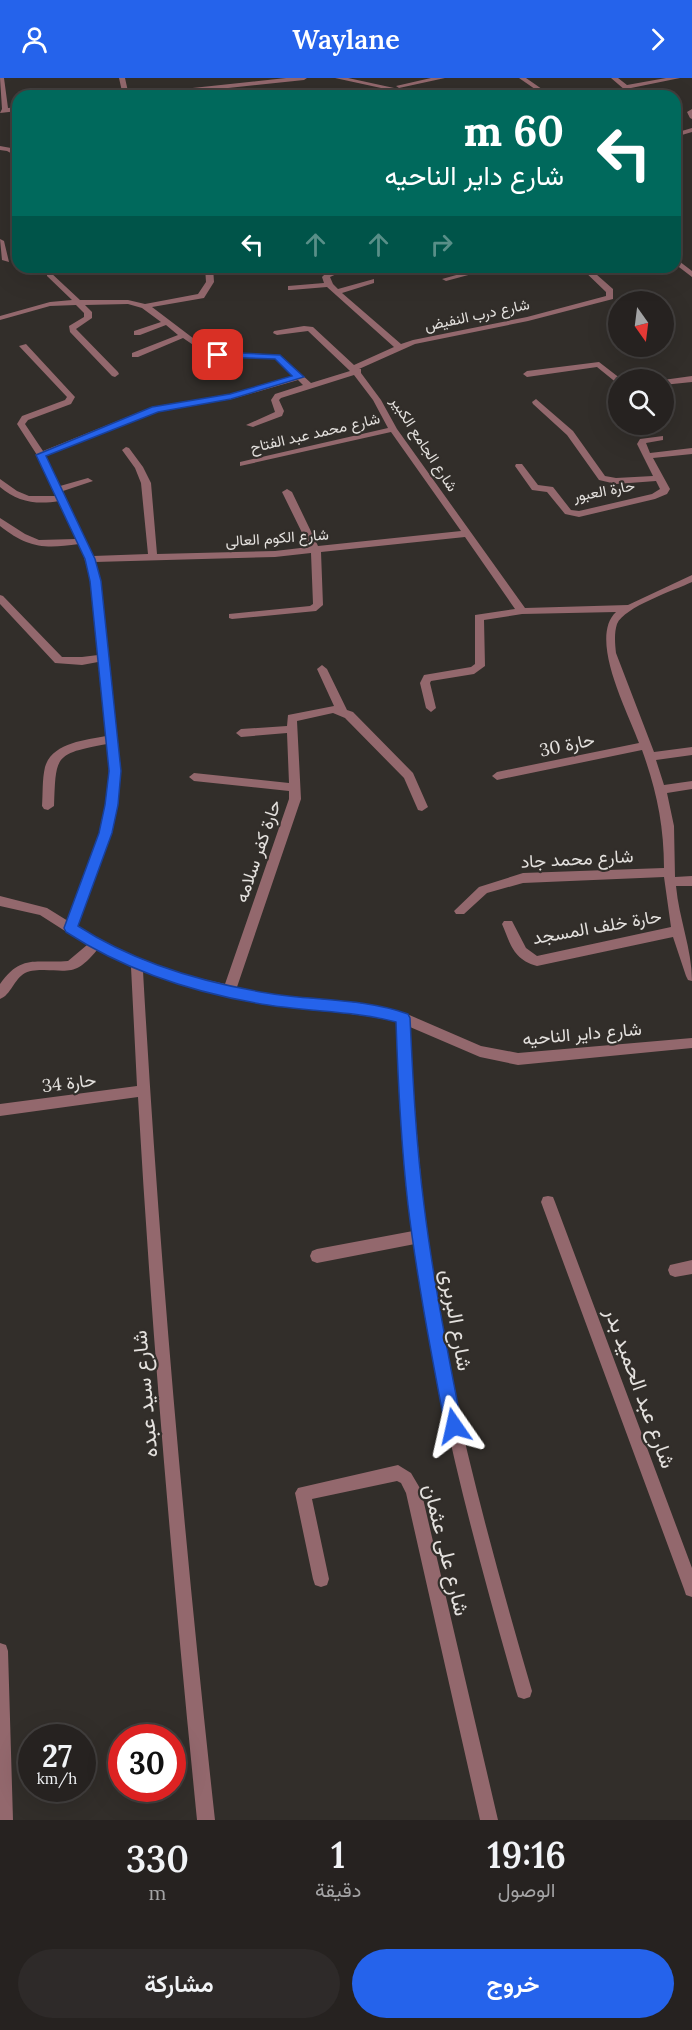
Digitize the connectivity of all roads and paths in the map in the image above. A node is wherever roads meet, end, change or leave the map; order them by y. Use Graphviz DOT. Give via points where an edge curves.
graph roads {
  1 [pos="1,78"];
  2 [pos="304,78"];
  3 [pos="339,78"];
  4 [pos="442,78"];
  5 [pos="522,78"];
  6 [pos="614,78"];
  7 [pos="677,78"];
  8 [pos="278,79"];
  9 [pos="246,81"];
  10 [pos="394,87"];
  11 [pos="626,87"];
  12 [pos="174,90"];
  13 [pos="405,90"];
  14 [pos="540,90"];
  15 [pos="629,90"];
  16 [pos="3,110"];
  17 [pos="0,241"];
  18 [pos="3,260"];
  19 [pos="209,273"];
  20 [pos="330,273"];
  21 [pos="470,273"];
  22 [pos="590,273"];
  23 [pos="51,274"];
  24 [pos="446,279"];
  25 [pos="371,280"];
  26 [pos="329,285"];
  27 [pos="291,288"];
  28 [pos="337,292"];
  29 [pos="77,302"];
  30 [pos="146,306"];
  31 [pos="0,318"];
  32 [pos="167,321"];
  33 [pos="137,333"];
  34 [pos="277,333"];
  35 [pos="184,335"];
  36 [pos="23,346"];
  37 [pos="399,347"];
  38 [pos="135,355"];
  39 [pos="355,370"];
  40 [pos="608,372"];
  41 [pos="527,374"];
  42 [pos="115,375"];
  43 [pos="299,377"];
  44 [pos="692,379"];
  45 [pos="674,381"];
  46 [pos="308,385"];
  47 [pos="536,402"];
  48 [pos="250,425"];
  49 [pos="393,429"];
  50 [pos="660,438"];
  51 [pos="126,450"];
  52 [pos="692,451"];
  53 [pos="41,455"];
  54 [pos="648,456"];
  55 [pos="243,464"];
  56 [pos="519,466"];
  57 [pos="659,478"];
  58 [pos="88,481"];
  59 [pos="0,482"];
  60 [pos="287,492"];
  61 [pos="60,494"];
  62 [pos="0,521"];
  63 [pos="466,534"];
  64 [pos="82,541"];
  65 [pos="316,551"];
  66 [pos="153,558"];
  67 [pos="90,559"];
  68 [pos="692,578"];
  69 [pos="0,598"];
  70 [pos="629,608"];
  71 [pos="522,611"];
  72 [pos="232,616"];
  73 [pos="104,657"];
  74 [pos="322,669"];
  75 [pos="431,708"];
  76 [pos="342,711"];
  77 [pos="292,729"];
  78 [pos="241,734"];
  79 [pos="113,739"];
  80 [pos="644,746"];
  81 [pos="692,751"];
  82 [pos="648,757"];
  83 [pos="497,776"];
  84 [pos="194,777"];
  85 [pos="692,785"];
  86 [pos="296,788"];
  87 [pos="660,790"];
  88 [pos="48,806"];
  89 [pos="422,807"];
  90 [pos="670,877"];
  91 [pos="692,881"];
  92 [pos="0,901"];
  93 [pos="460,911"];
  94 [pos="508,924"];
  95 [pos="71,928"];
  96 [pos="677,931"];
  97 [pos="95,944"];
  98 [pos="137,964"];
  99 [pos="692,976"];
  100 [pos="229,991"];
  101 [pos="0,994"];
  102 [pos="403,1018"];
  103 [pos="692,1043"];
  104 [pos="143,1091"];
  105 [pos="0,1110"];
  106 [pos="548,1202"];
  107 [pos="421,1236"];
  108 [pos="317,1256"];
  109 [pos="692,1267"];
  110 [pos="675,1270"];
  111 [pos="321,1579"];
  112 [pos="692,1589"];
  113 [pos="0,1651"];
  114 [pos="525,1691"];
  115 [pos="4,1820"];
  116 [pos="206,1820"];
  117 [pos="489,1820"];
  1 -- 16 [label="street"];
  2 -- 8 [label="street"];
  3 -- 10 [label="street"];
  4 -- 10 [label="street"];
  5 -- 14 [label="street"];
  6 -- 11 [label="street"];
  7 -- 11 [label="street"];
  8 -- 9 [label="street"];
  9 -- 12 [label="street"];
  10 -- 13 [label="street"];
  11 -- 15 [label="street"];
  17 -- 18 [label="street"];
  19 -- 30 [label="street" via="210,282 201,296"];
  20 -- 26 [label="street" via="326,277"];
  21 -- 24 [label="street"];
  22 -- 37 [label="street, شارع درب النفيض" via="610,291 610,297"];
  23 -- 29 [label="street"];
  25 -- 28 [label="street"];
  26 -- 27 [label="street"];
  26 -- 28 [label="street"];
  28 -- 37 [label="street"];
  29 -- 30 [label="street"];
  29 -- 31 [label="street" via="50,304"];
  29 -- 42 [label="street" via="89,315 72,328 74,332"];
  30 -- 32 [label="street"];
  32 -- 33 [label="street"];
  32 -- 35 [label="street"];
  34 -- 39 [label="street, شارع الجامع الكبير" via="309,329"];
  35 -- 38 [label="street"];
  35 -- 43 [label="street" via="208,353 277,357"];
  36 -- 53 [label="street" via="71,397 68,402 22,421"];
  37 -- 39 [label="street, شارع درب النفيض"];
  39 -- 46 [label="street, شارع درب النفيض"];
  39 -- 49 [label="street, شارع الجامع الكبير" via="377,397"];
  40 -- 41 [label="street" via="599,364"];
  43 -- 46 [label="street"];
  43 -- 53 [label="street" via="231,396 155,410"];
  44 -- 45 [label="street"];
  46 -- 48 [label="street, شارع درب النفيض" via="275,398 279,414"];
  47 -- 57 [label="street, حارة العبور" via="557,418 602,478"];
  49 -- 55 [label="street, شارع محمد عبد الفتاح"];
  49 -- 63 [label="street, شارع الجامع الكبير"];
  50 -- 54 [label="street, حارة العبور" via="641,442"];
  51 -- 66 [label="street" via="146,483"];
  52 -- 54 [label="street, حارة العبور"];
  53 -- 61 [label="street"];
  54 -- 57 [label="street, حارة العبور"];
  56 -- 57 [label="street, حارة العبور" via="535,488 550,489 568,512 576,515 660,494 665,489"];
  58 -- 61 [label="street"];
  59 -- 61 [label="street" via="21,498 43,501"];
  60 -- 65 [label="street"];
  61 -- 64 [label="street"];
  62 -- 64 [label="street" via="25,541"];
  63 -- 65 [label="street, شارع الكوم العالى"];
  63 -- 71 [label="street, شارع الجامع الكبير"];
  64 -- 67 [label="street"];
  65 -- 66 [label="street, شارع الكوم العالى"];
  65 -- 72 [label="street" via="318,605 313,609"];
  66 -- 67 [label="street, شارع الكوم العالى"];
  67 -- 73 [label="street"];
  68 -- 70 [label="street"];
  69 -- 73 [label="street" via="59,660 76,662"];
  70 -- 71 [label="street"];
  70 -- 80 [label="street" via="615,618 610,634 611,653"];
  71 -- 75 [label="street" via="479,617 480,666 428,678 425,683"];
  73 -- 79 [label="street"];
  74 -- 76 [label="street"];
  76 -- 77 [label="street" via="333,709 294,717"];
  76 -- 89 [label="street" via="409,776"];
  77 -- 78 [label="street"];
  77 -- 86 [label="street, حارة كفر سلامه"];
  79 -- 88 [label="street" via="58,756 52,764"];
  79 -- 95 [label="street" via="112,805"];
  80 -- 82 [label="street"];
  80 -- 83 [label="street, حارة 30"];
  81 -- 82 [label="street"];
  82 -- 87 [label="street"];
  84 -- 86 [label="street"];
  85 -- 87 [label="street"];
  86 -- 100 [label="street, حارة كفر سلامه" via="292,810"];
  87 -- 90 [label="street" via="668,819"];
  90 -- 91 [label="street, شارع محمد جاد"];
  90 -- 93 [label="street, شارع محمد جاد" via="524,878 483,890"];
  90 -- 96 [label="street"];
  92 -- 95 [label="street, شارع داير الناحيه" via="43,911"];
  94 -- 96 [label="street, حارة خلف المسجد" via="520,953 530,960"];
  95 -- 97 [label="street, شارع داير الناحيه"];
  96 -- 99 [label="street"];
  97 -- 98 [label="street, شارع داير الناحيه"];
  97 -- 101 [label="street" via="73,965 22,967"];
  98 -- 100 [label="street, شارع داير الناحيه"];
  98 -- 104 [label="street, شارع سيد عبده"];
  100 -- 102 [label="street, شارع داير الناحيه" via="378,1011"];
  102 -- 103 [label="street, شارع داير الناحيه" via="480,1052 518,1059"];
  102 -- 107 [label="street, شارع البربرى" via="407,1109"];
  104 -- 105 [label="street, حارة 34"];
  104 -- 116 [label="street, شارع سيد عبده" via="190,1677"];
  106 -- 112 [label="street, شارع عبد الحميد بدر"];
  107 -- 108 [label="street"];
  107 -- 114 [label="street, شارع البربرى" via="454,1426 484,1553"];
  109 -- 110 [label="street"];
  111 -- 117 [label="street, شارع على عثمان" via="303,1493 398,1473 406,1478 414,1490"];
  113 -- 115 [label="street"];
}
